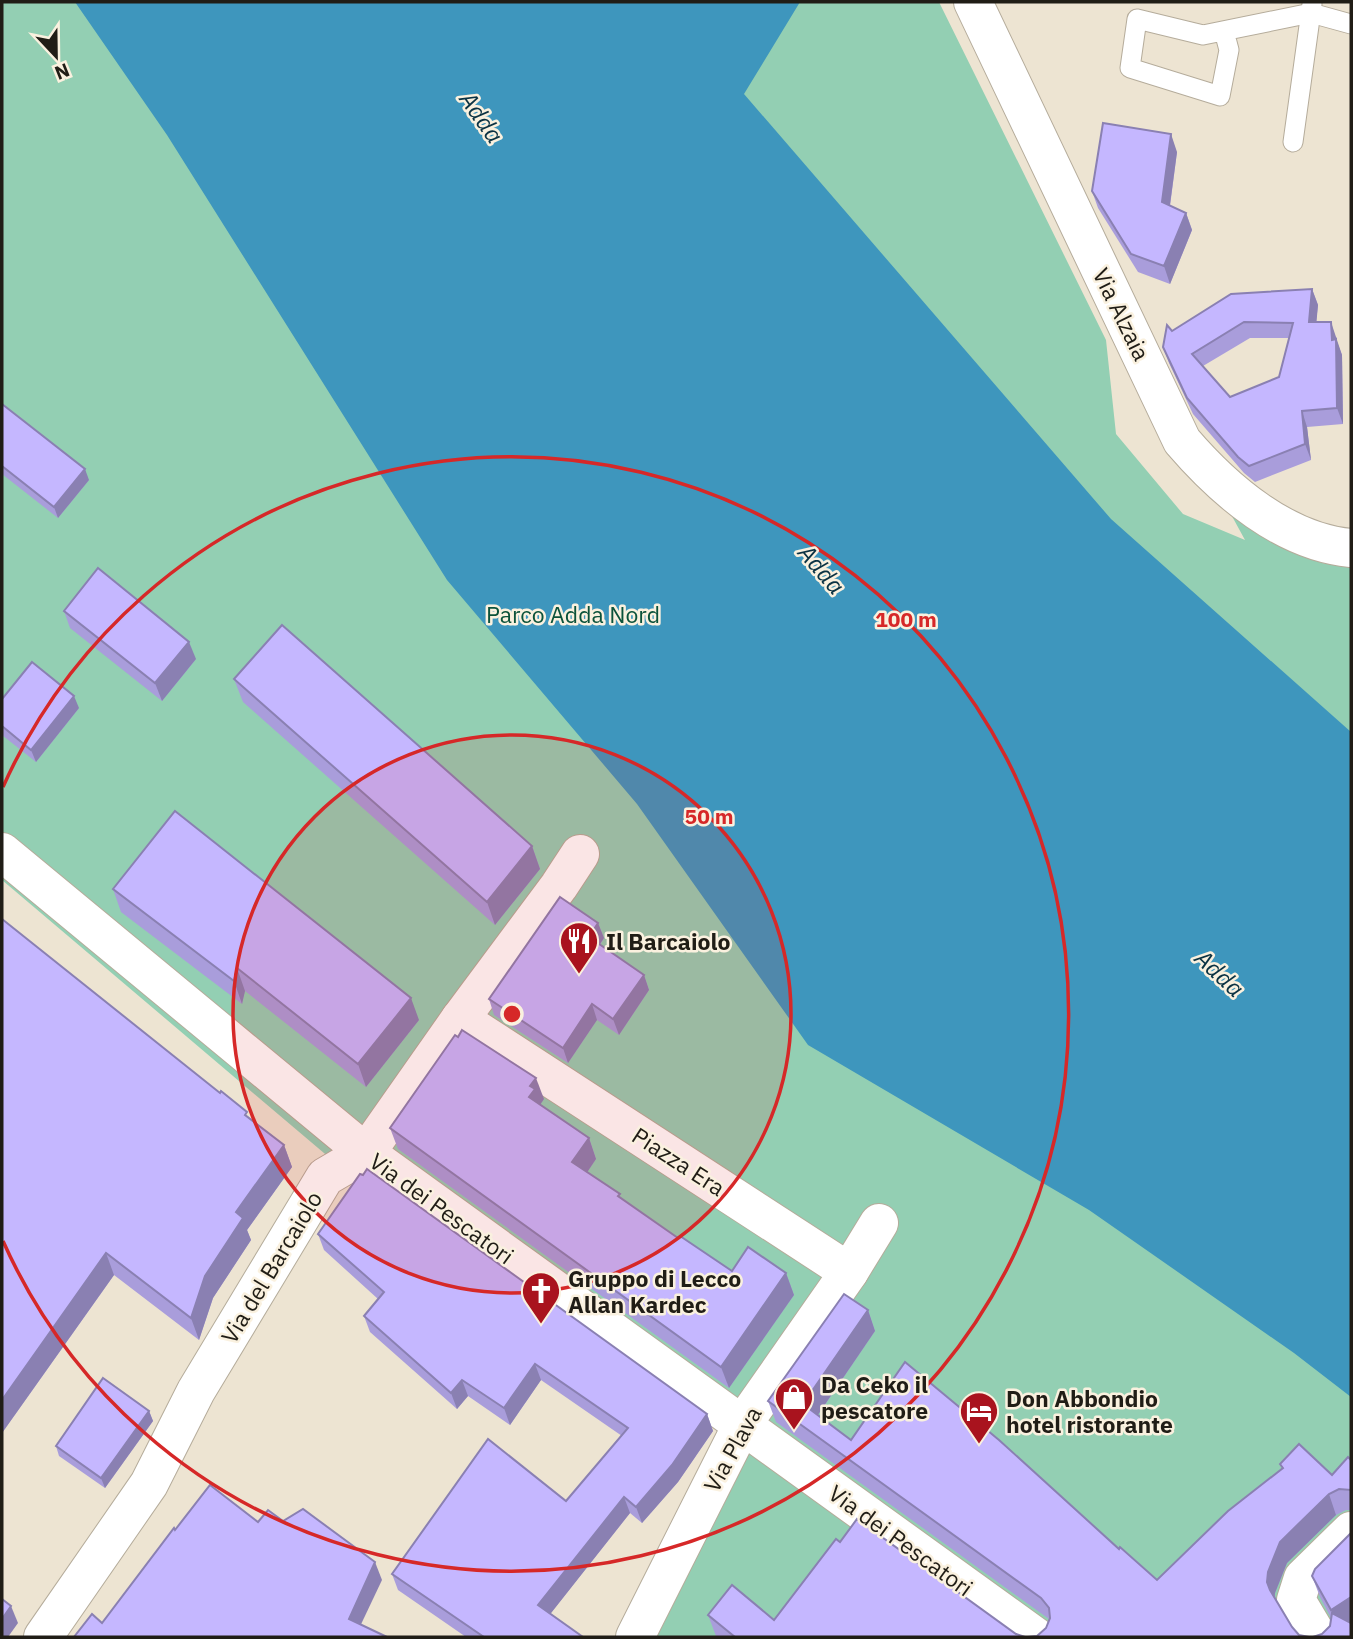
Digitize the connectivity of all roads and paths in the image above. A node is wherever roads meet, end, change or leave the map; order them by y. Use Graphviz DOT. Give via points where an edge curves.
graph roads {
  1 [pos="973,2"];
  2 [pos="1312,8"];
  3 [pos="1351,23"];
  4 [pos="1224,31"];
  5 [pos="1293,142"];
  6 [pos="1351,548"];
  7 [pos="2,852"];
  8 [pos="580,855"];
  9 [pos="460,1019"];
  10 [pos="366,1153"];
  11 [pos="879,1223"];
  12 [pos="849,1272"];
  13 [pos="741,1425"];
  14 [pos="1351,1531"];
  15 [pos="43,1637"];
  16 [pos="635,1637"];
  17 [pos="1037,1637"];
  18 [pos="1318,1637"];
  1 -- 6 [label="street, Via Alzaia" via="1182,441 1220,481 1263,514 1313,538"];
  2 -- 3 [label="lane"];
  2 -- 4 [label="lane"];
  2 -- 5 [label="lane"];
  4 -- 4 [label="lane" via="1229,50 1220,96 1130,68 1137,19 1203,35"];
  7 -- 10 [label="street, Via dei Pescatori"];
  8 -- 9 [label="street, Via del Barcaiolo"];
  9 -- 10 [label="street, Via del Barcaiolo"];
  9 -- 12 [label="street, Piazza Era"];
  10 -- 13 [label="street, Via dei Pescatori"];
  10 -- 15 [label="street, Via del Barcaiolo" via="326,1177 196,1391 149,1484"];
  11 -- 12 [label="street"];
  12 -- 13 [label="street, Via Plava"];
  13 -- 16 [label="street, Via Plava"];
  13 -- 17 [label="street, Via dei Pescatori"];
  14 -- 18 [label="street" via="1304,1578 1296,1600"];
}
